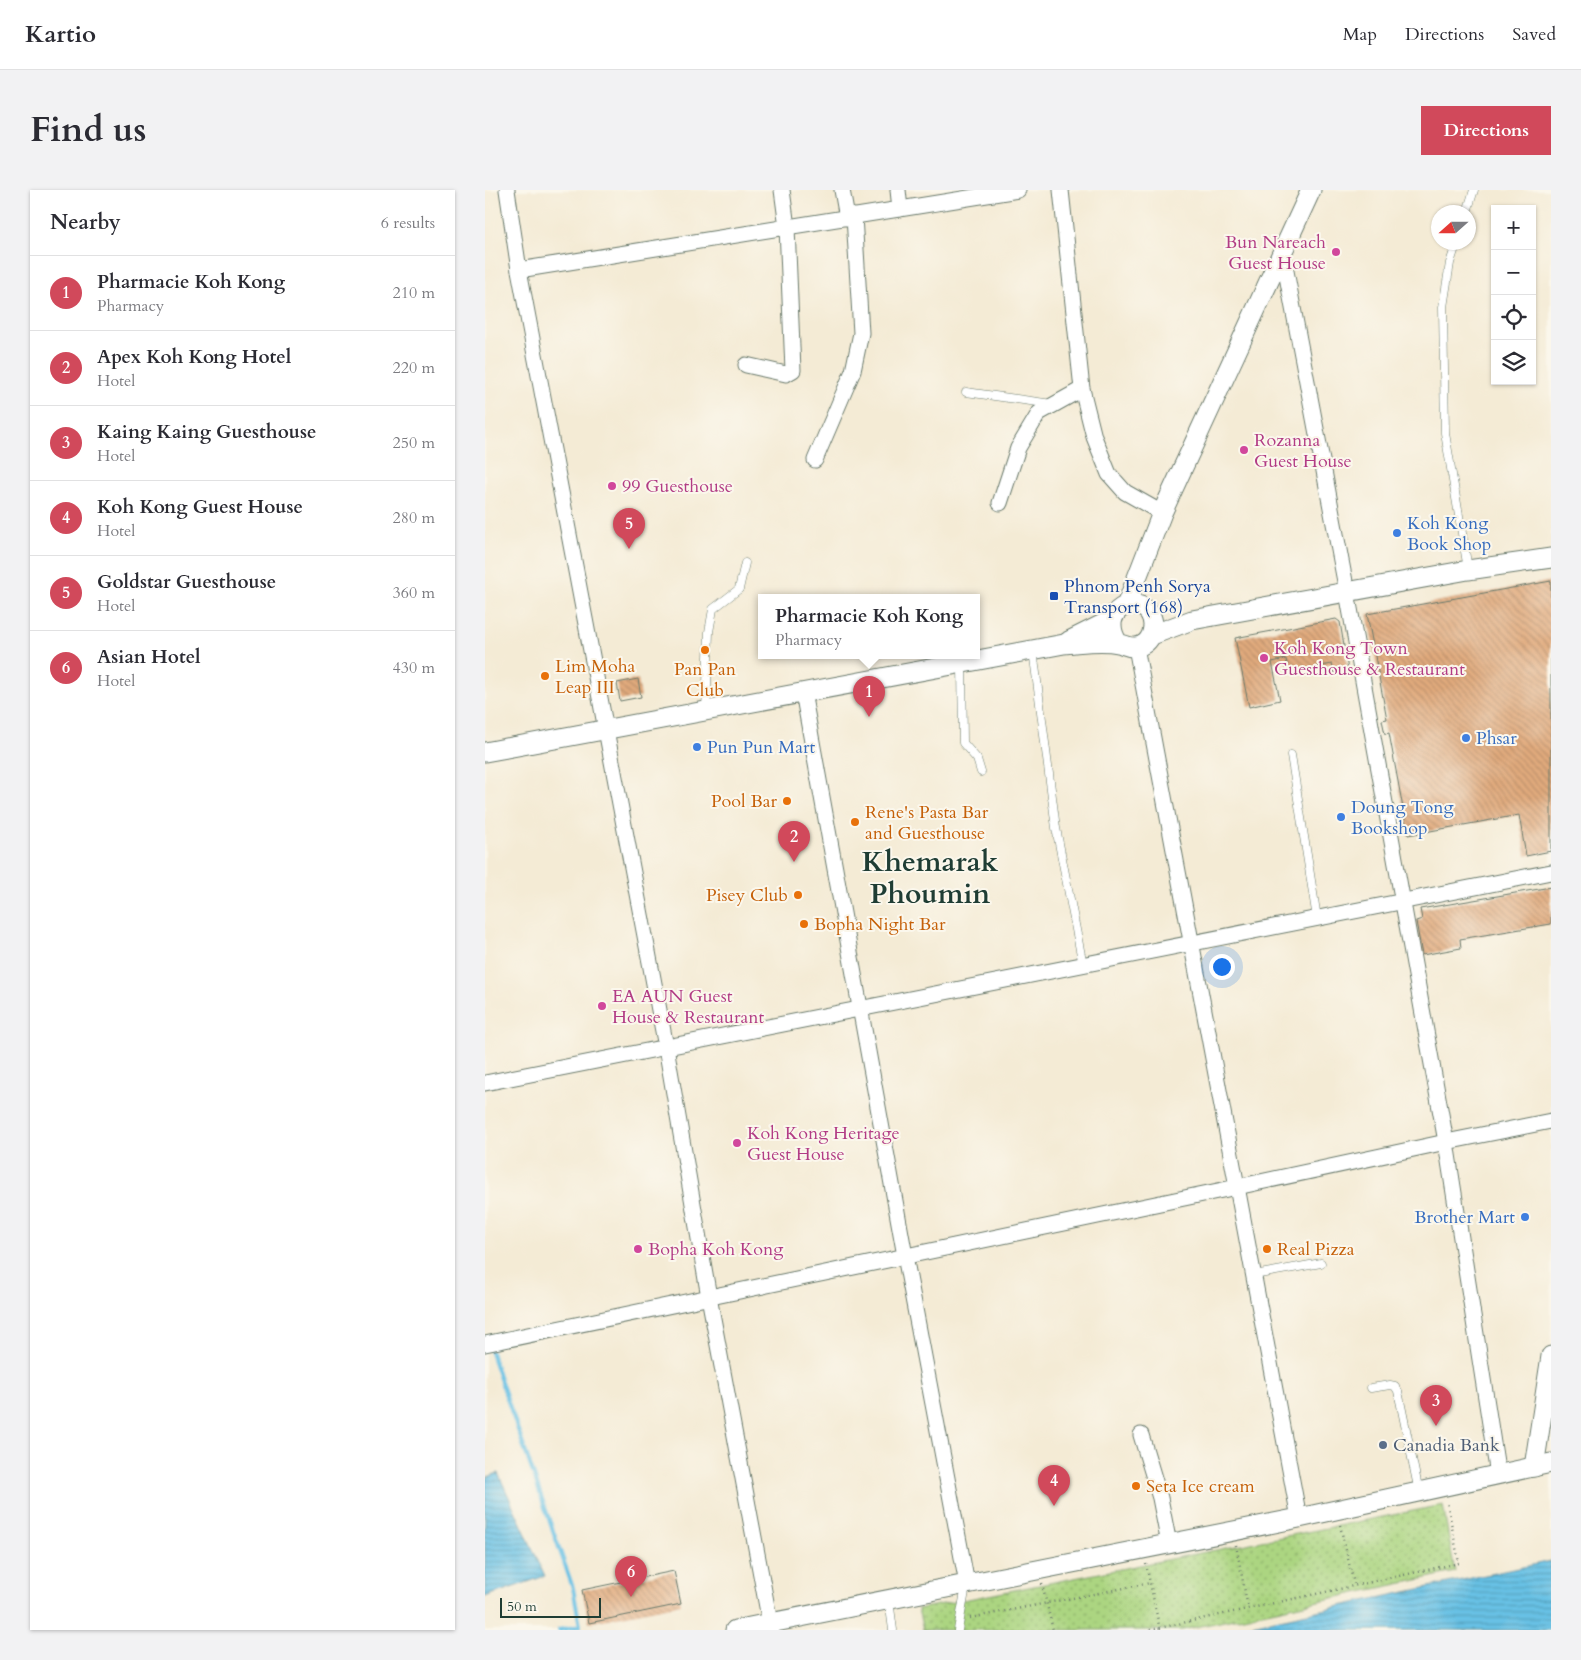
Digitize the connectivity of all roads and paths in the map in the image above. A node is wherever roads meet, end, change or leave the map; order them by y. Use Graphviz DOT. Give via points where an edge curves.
graph roads {
  1 [pos="507,190"];
  2 [pos="782,190"];
  3 [pos="842,190"];
  4 [pos="898,190"];
  5 [pos="1018,190"];
  6 [pos="1061,190"];
  7 [pos="1311,190"];
  8 [pos="1474,190"];
  9 [pos="1469,205"];
  10 [pos="900,209"];
  11 [pos="850,217"];
  12 [pos="787,227"];
  13 [pos="1282,250"];
  14 [pos="1454,250"];
  15 [pos="519,270"];
  16 [pos="746,365"];
  17 [pos="1082,389"];
  18 [pos="966,392"];
  19 [pos="1051,404"];
  20 [pos="815,460"];
  21 [pos="1000,503"];
  22 [pos="1162,513"];
  23 [pos="1551,558"];
  24 [pos="745,563"];
  25 [pos="1469,570"];
  26 [pos="1347,592"];
  27 [pos="1139,609"];
  28 [pos="1111,620"];
  29 [pos="1192,620"];
  30 [pos="1152,634"];
  31 [pos="1064,644"];
  32 [pos="1127,645"];
  33 [pos="1033,650"];
  34 [pos="962,663"];
  35 [pos="803,692"];
  36 [pos="705,710"];
  37 [pos="606,729"];
  38 [pos="485,752"];
  39 [pos="1291,755"];
  40 [pos="981,772"];
  41 [pos="1551,872"];
  42 [pos="1402,901"];
  43 [pos="1317,918"];
  44 [pos="1192,943"];
  45 [pos="1083,964"];
  46 [pos="860,1008"];
  47 [pos="666,1047"];
  48 [pos="485,1083"];
  49 [pos="1551,1121"];
  50 [pos="1445,1142"];
  51 [pos="1237,1187"];
  52 [pos="905,1256"];
  53 [pos="1321,1263"];
  54 [pos="1254,1275"];
  55 [pos="709,1297"];
  56 [pos="485,1344"];
  57 [pos="1551,1356"];
  58 [pos="1371,1388"];
  59 [pos="1141,1435"];
  60 [pos="1543,1465"];
  61 [pos="1498,1475"];
  62 [pos="1419,1492"];
  63 [pos="1446,1500"];
  64 [pos="1299,1518"];
  65 [pos="1339,1521"];
  66 [pos="1235,1542"];
  67 [pos="1169,1544"];
  68 [pos="1145,1560"];
  69 [pos="1041,1580"];
  70 [pos="1150,1583"];
  71 [pos="967,1584"];
  72 [pos="1354,1584"];
  73 [pos="889,1600"];
  74 [pos="1047,1605"];
  75 [pos="1248,1608"];
  76 [pos="959,1620"];
  77 [pos="770,1624"];
  78 [pos="1159,1629"];
  79 [pos="735,1630"];
  80 [pos="893,1630"];
  81 [pos="958,1630"];
  82 [pos="1053,1630"];
  83 [pos="1150,1630"];
  1 -- 15 [label="street"];
  2 -- 12 [label="street"];
  3 -- 11 [label="street"];
  4 -- 10 [label="street"];
  5 -- 10 [label="street"];
  6 -- 17 [label="street"];
  7 -- 13 [label="street"];
  8 -- 9 [label="lane"];
  10 -- 11 [label="street"];
  11 -- 12 [label="street"];
  11 -- 20 [label="street" via="861,333 853,371"];
  12 -- 15 [label="street"];
  12 -- 16 [label="street" via="793,370 786,374"];
  13 -- 22 [label="street"];
  13 -- 26 [label="street"];
  14 -- 25 [label="lane" via="1443,307 1445,433"];
  15 -- 37 [label="street"];
  17 -- 19 [label="street"];
  17 -- 22 [label="street" via="1109,474 1125,492"];
  18 -- 19 [label="lane"];
  19 -- 21 [label="street" via="1039,413 1018,448"];
  22 -- 27 [label="street" via="1135,579"];
  23 -- 25 [label="street"];
  24 -- 36 [label="lane" via="739,589 713,609"];
  25 -- 26 [label="street"];
  26 -- 29 [label="street"];
  26 -- 42 [label="street"];
  27 -- 28 [label="street" via="1115,614"];
  27 -- 29 [label="street"];
  27 -- 30 [label="street" via="1153,624"];
  28 -- 31 [label="street"];
  28 -- 32 [label="street" via="1111,632"];
  29 -- 30 [label="street"];
  30 -- 32 [label="street" via="1142,645"];
  31 -- 32 [label="street"];
  31 -- 33 [label="street"];
  32 -- 44 [label="street"];
  33 -- 34 [label="street"];
  33 -- 45 [label="lane" via="1056,828"];
  34 -- 35 [label="street"];
  34 -- 40 [label="lane" via="963,743 977,759"];
  35 -- 36 [label="street"];
  35 -- 46 [label="street"];
  36 -- 37 [label="street"];
  37 -- 38 [label="street"];
  37 -- 47 [label="street"];
  39 -- 43 [label="lane"];
  41 -- 42 [label="street"];
  42 -- 43 [label="street"];
  42 -- 50 [label="street"];
  43 -- 44 [label="street"];
  44 -- 45 [label="street"];
  44 -- 51 [label="street"];
  45 -- 46 [label="street"];
  46 -- 47 [label="street"];
  46 -- 52 [label="street"];
  47 -- 48 [label="street"];
  47 -- 55 [label="street"];
  49 -- 50 [label="street"];
  50 -- 51 [label="street"];
  50 -- 61 [label="street"];
  51 -- 52 [label="street"];
  51 -- 54 [label="street"];
  52 -- 55 [label="street"];
  52 -- 71 [label="street"];
  53 -- 54 [label="lane"];
  54 -- 64 [label="street"];
  55 -- 56 [label="street"];
  55 -- 77 [label="street"];
  57 -- 60 [label="street"];
  58 -- 62 [label="lane" via="1390,1385 1398,1391"];
  59 -- 67 [label="street" via="1160,1498"];
  60 -- 61 [label="street"];
  61 -- 62 [label="street"];
  62 -- 64 [label="street"];
  63 -- 72 [label="path" via="1459,1563"];
  64 -- 67 [label="street"];
  65 -- 72 [label="path"];
  66 -- 75 [label="path"];
  67 -- 71 [label="street"];
  68 -- 70 [label="path"];
  69 -- 74 [label="path"];
  70 -- 74 [label="path"];
  70 -- 78 [label="path"];
  71 -- 73 [label="street"];
  71 -- 76 [label="lane"];
  72 -- 75 [label="path"];
  73 -- 77 [label="street"];
  73 -- 80 [label="lane"];
  74 -- 76 [label="path"];
  74 -- 82 [label="path"];
  75 -- 78 [label="path"];
  76 -- 81 [label="lane"];
  77 -- 79 [label="street"];
  78 -- 83 [label="path"];
}
